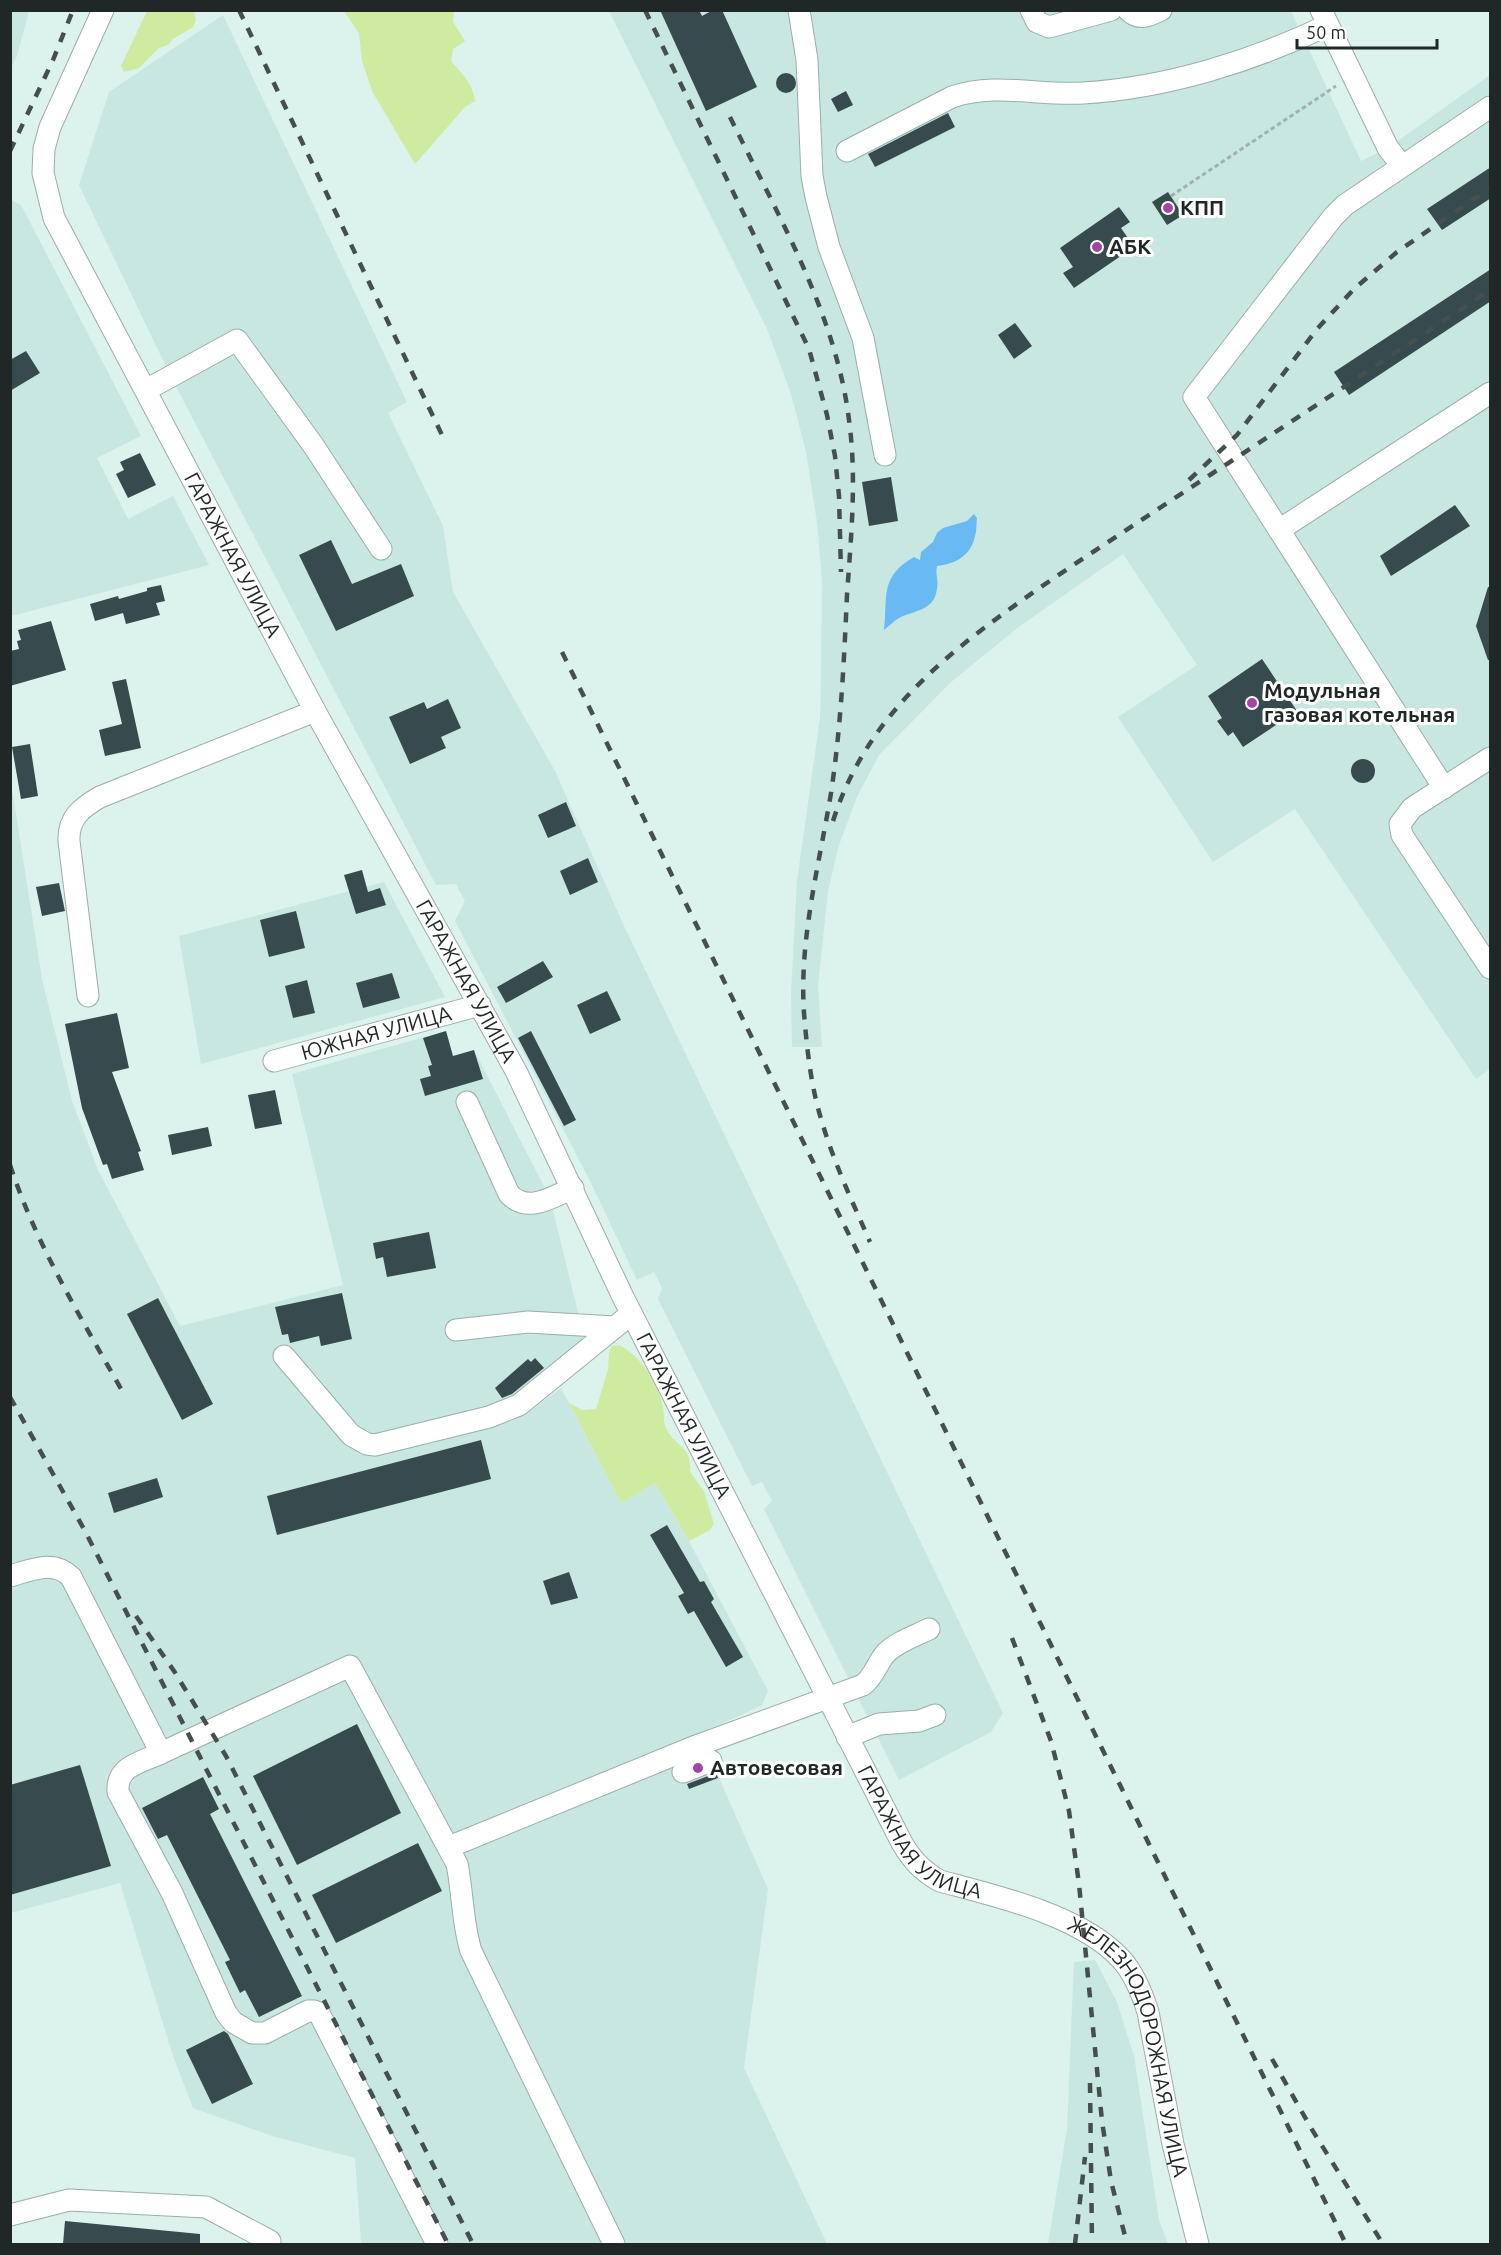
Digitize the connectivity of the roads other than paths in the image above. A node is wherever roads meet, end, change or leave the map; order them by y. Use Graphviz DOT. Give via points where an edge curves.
graph roads {
  1 [pos="103,10"];
  2 [pos="800,10"];
  3 [pos="1031,10"];
  4 [pos="1111,10"];
  5 [pos="1128,10"];
  6 [pos="1161,10"];
  7 [pos="1325,18"];
  8 [pos="1491,107"];
  9 [pos="847,151"];
  10 [pos="1402,166"];
  11 [pos="146,390"];
  12 [pos="1491,393"];
  13 [pos="885,455"];
  14 [pos="1279,530"];
  15 [pos="381,549"];
  16 [pos="315,711"];
  17 [pos="1491,758"];
  18 [pos="1444,788"];
  19 [pos="1491,968"];
  20 [pos="88,996"];
  21 [pos="480,1005"];
  22 [pos="274,1061"];
  23 [pos="466,1102"];
  24 [pos="573,1188"];
  25 [pos="632,1314"];
  26 [pos="615,1327"];
  27 [pos="456,1330"];
  28 [pos="284,1356"];
  29 [pos="10,1575"];
  30 [pos="929,1629"];
  31 [pos="829,1700"];
  32 [pos="935,1715"];
  33 [pos="847,1737"];
  34 [pos="161,1753"];
  35 [pos="711,1761"];
  36 [pos="683,1772"];
  37 [pos="448,1846"];
  38 [pos="1004,1899"];
  39 [pos="10,2215"];
  40 [pos="270,2241"];
  41 [pos="437,2244"];
  42 [pos="614,2244"];
  43 [pos="1198,2244"];
  1 -- 11 [label="street, ГАРАЖНАЯ УЛИЦА" via="50,127 43,172 54,218"];
  2 -- 13 [label="street" via="816,197 829,247 863,338"];
  3 -- 4 [label="street" via="1037,22 1049,27"];
  5 -- 6 [label="street" via="1142,17"];
  7 -- 9 [label="street" via="1257,55 1122,89 1082,93 991,88 970,91"];
  7 -- 10 [label="street" via="1388,148"];
  8 -- 10 [label="street"];
  10 -- 14 [label="street" via="1333,217 1194,397"];
  11 -- 15 [label="street" via="237,340"];
  11 -- 16 [label="street, ГАРАЖНАЯ УЛИЦА"];
  12 -- 14 [label="street"];
  14 -- 18 [label="street"];
  16 -- 20 [label="street" via="100,797 75,816 68,829"];
  16 -- 21 [label="street, ГАРАЖНАЯ УЛИЦА"];
  17 -- 18 [label="street"];
  18 -- 19 [label="street" via="1404,816 1400,824 1402,835"];
  21 -- 22 [label="street, ЮЖНАЯ УЛИЦА"];
  21 -- 24 [label="street, ГАРАЖНАЯ УЛИЦА"];
  23 -- 24 [label="street" via="514,1200 532,1204"];
  24 -- 25 [label="street, ГАРАЖНАЯ УЛИЦА"];
  25 -- 26 [label="street"];
  25 -- 31 [label="street, ГАРАЖНАЯ УЛИЦА"];
  26 -- 27 [label="street" via="528,1322"];
  26 -- 28 [label="street" via="533,1395 505,1412 375,1445 351,1434"];
  29 -- 34 [label="street" via="50,1566 71,1577"];
  30 -- 31 [label="street" via="896,1645 869,1681"];
  31 -- 33 [label="street, ГАРАЖНАЯ УЛИЦА"];
  31 -- 37 [label="street" via="696,1746"];
  32 -- 33 [label="street" via="919,1721 879,1724"];
  33 -- 38 [label="street, ГАРАЖНАЯ УЛИЦА" via="917,1865 940,1881"];
  34 -- 37 [label="street" via="350,1666"];
  34 -- 41 [label="street" via="124,1770 118,1792 172,1893 226,2013 252,2033 265,2033 308,2011 319,2013"];
  35 -- 36 [label="street"];
  37 -- 42 [label="street" via="457,1864 471,1951"];
  38 -- 43 [label="street, ЖЕЛЕЗНОДОРОЖНАЯ УЛИЦА" via="1064,1920 1095,1936 1122,1960 1132,1975 1150,2022 1173,2144"];
  39 -- 40 [label="street" via="69,2200 206,2208"];
}
